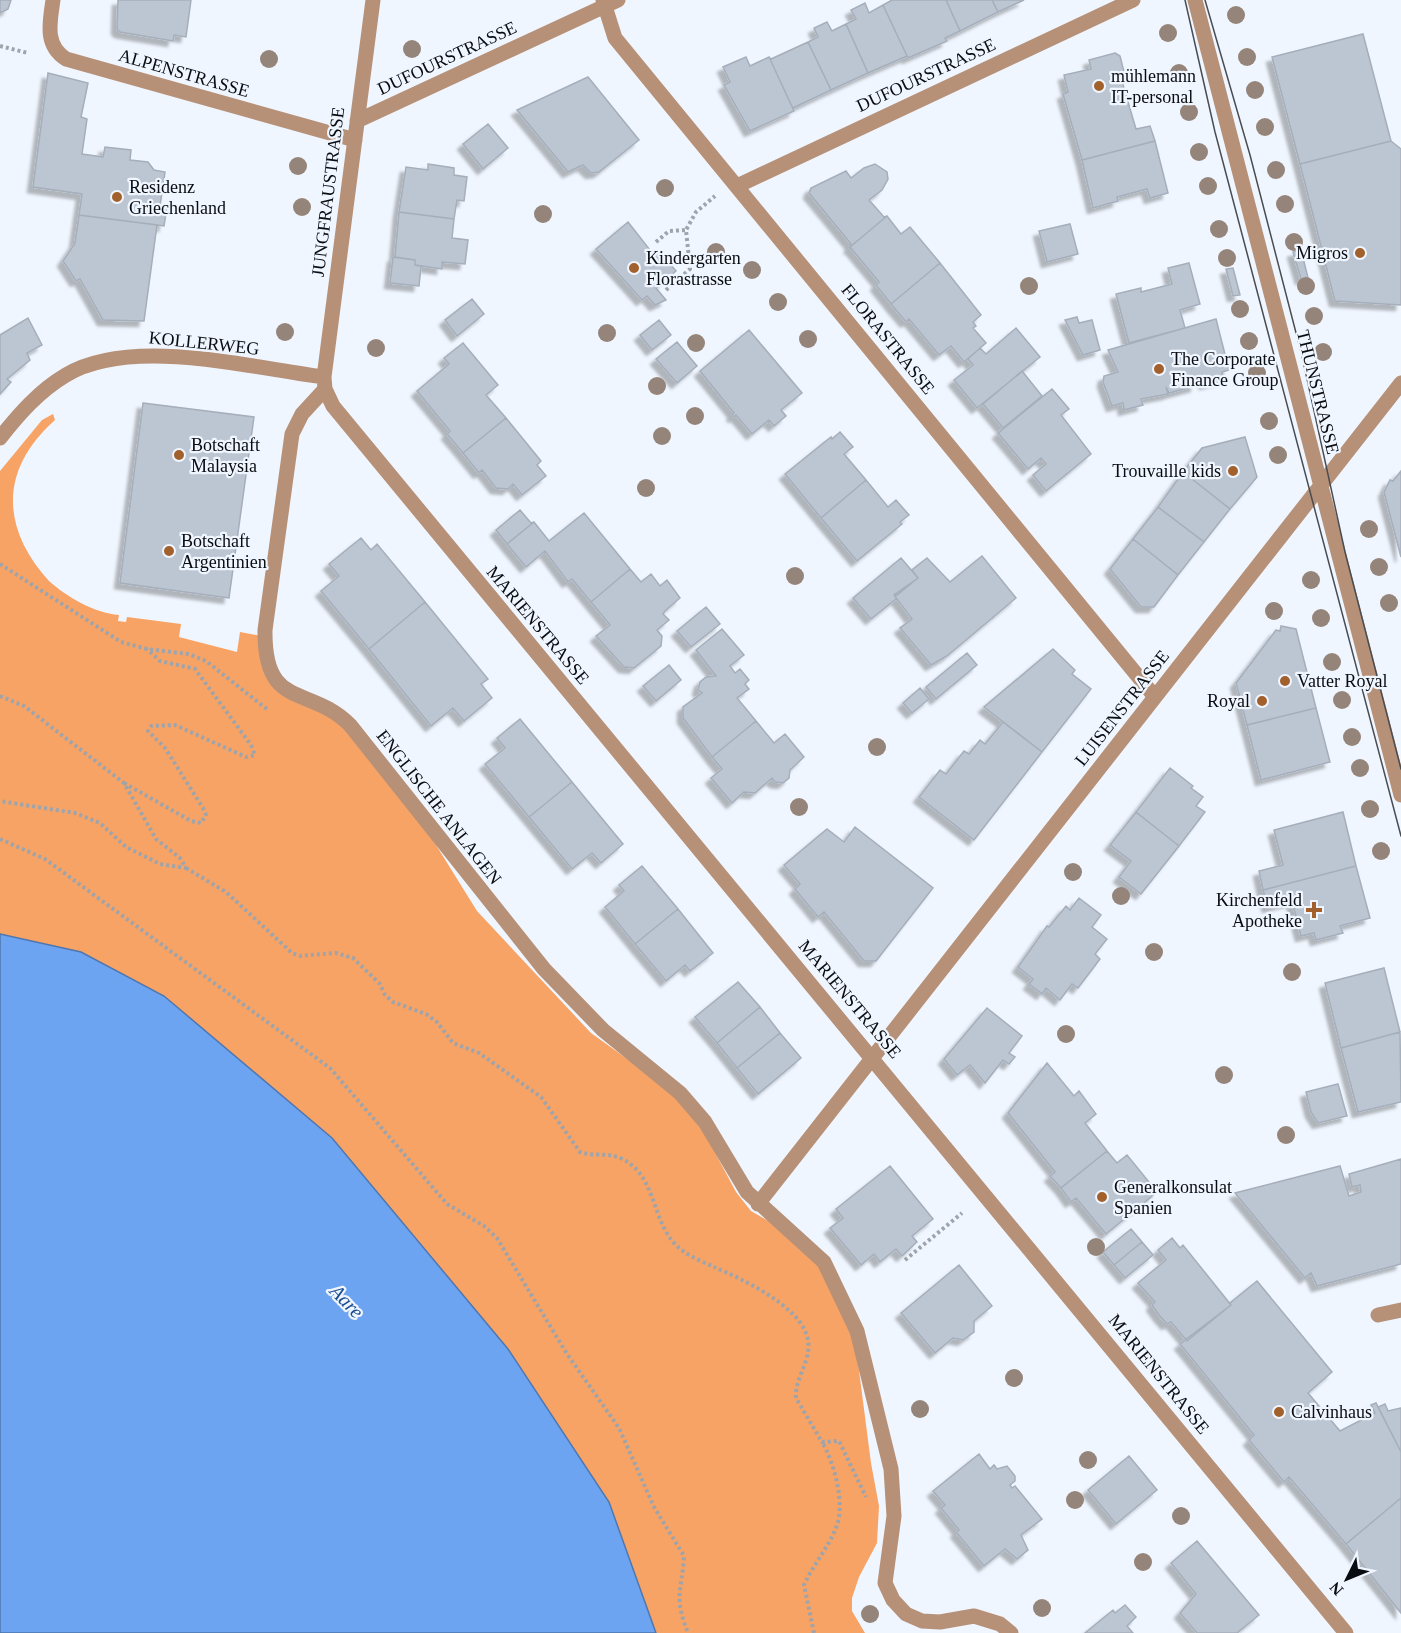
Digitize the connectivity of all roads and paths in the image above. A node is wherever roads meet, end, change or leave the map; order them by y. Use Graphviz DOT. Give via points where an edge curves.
graph roads {
  1 [pos="53,0"];
  2 [pos="373,0"];
  3 [pos="1133,0"];
  4 [pos="1195,0"];
  5 [pos="608,2"];
  6 [pos="357,121"];
  7 [pos="355,140"];
  8 [pos="736,186"];
  9 [pos="715,196"];
  10 [pos="686,230"];
  11 [pos="656,242"];
  12 [pos="666,290"];
  13 [pos="325,383"];
  14 [pos="1401,383"];
  15 [pos="0,438"];
  16 [pos="1322,486"];
  17 [pos="0,564"];
  18 [pos="147,649"];
  19 [pos="0,696"];
  20 [pos="1155,697"];
  21 [pos="270,711"];
  22 [pos="124,783"];
  23 [pos="1401,795"];
  24 [pos="0,801"];
  25 [pos="0,839"];
  26 [pos="186,868"];
  27 [pos="873,1057"];
  28 [pos="758,1204"];
  29 [pos="962,1213"];
  30 [pos="905,1260"];
  31 [pos="1401,1310"];
  32 [pos="1378,1315"];
  33 [pos="822,1442"];
  34 [pos="892,1533"];
  35 [pos="688,1633"];
  36 [pos="814,1633"];
  37 [pos="1011,1633"];
  38 [pos="1346,1633"];
  1 -- 7 [label="street, ALPENSTRASSE" via="50,37 66,59"];
  2 -- 6 [label="street, JUNGFRAUSTRASSE"];
  3 -- 8 [label="street, DUFOURSTRASSE"];
  4 -- 16 [label="street, THUNSTRASSE"];
  5 -- 6 [label="street, DUFOURSTRASSE"];
  5 -- 8 [label="street, FLORASTRASSE" via="615,38"];
  6 -- 7 [label="street, JUNGFRAUSTRASSE"];
  7 -- 13 [label="street, JUNGFRAUSTRASSE"];
  8 -- 20 [label="street, FLORASTRASSE"];
  9 -- 10 [label="path" via="696,212"];
  10 -- 11 [label="path" via="669,231"];
  10 -- 12 [label="path" via="690,269"];
  13 -- 15 [label="street, KOLLERWEG" via="167,356 115,358 81,368 54,383 31,401"];
  13 -- 27 [label="street, MARIENSTRASSE" via="333,406 363,446"];
  13 -- 28 [label="street, ENGLISCHE ANLAGEN" via="292,434 265,630 267,663 280,686 291,694 341,715 544,969 586,1014 668,1081 697,1112"];
  14 -- 16 [label="street, LUISENSTRASSE"];
  16 -- 20 [label="street, LUISENSTRASSE"];
  16 -- 23 [label="street, THUNSTRASSE"];
  17 -- 18 [label="path" via="121,642"];
  18 -- 21 [label="path" via="188,654 206,661"];
  18 -- 22 [label="path" via="160,661 195,669 255,755 246,757 175,725 151,726 148,731 165,748 203,808 206,814 201,823"];
  19 -- 22 [label="path" via="24,706"];
  20 -- 27 [label="street, LUISENSTRASSE"];
  22 -- 26 [label="path" via="156,839 180,858"];
  24 -- 26 [label="path" via="75,813 100,823 126,847 160,864"];
  25 -- 35 [label="path" via="45,858 330,1068 447,1204 497,1238 567,1354 619,1428 654,1507 684,1556 678,1591 679,1609"];
  26 -- 33 [label="path" via="226,892 292,953 336,953 353,958 393,1002 426,1014 453,1043 479,1053 541,1097 580,1152 608,1154 635,1167 675,1245 774,1299 800,1322 808,1346 796,1398"];
  27 -- 28 [label="street"];
  27 -- 38 [label="street, MARIENSTRASSE"];
  28 -- 34 [label="street, ENGLISCHE ANLAGEN" via="824,1262 857,1331 891,1469"];
  29 -- 30 [label="path"];
  31 -- 32 [label="street"];
  33 -- 34 [label="path" via="839,1441 873,1512"];
  33 -- 36 [label="path" via="835,1469 839,1509 837,1527 804,1585"];
  34 -- 37 [label="street, ENGLISCHE ANLAGEN" via="885,1583 906,1614 931,1623 974,1617 1000,1624"];
}
